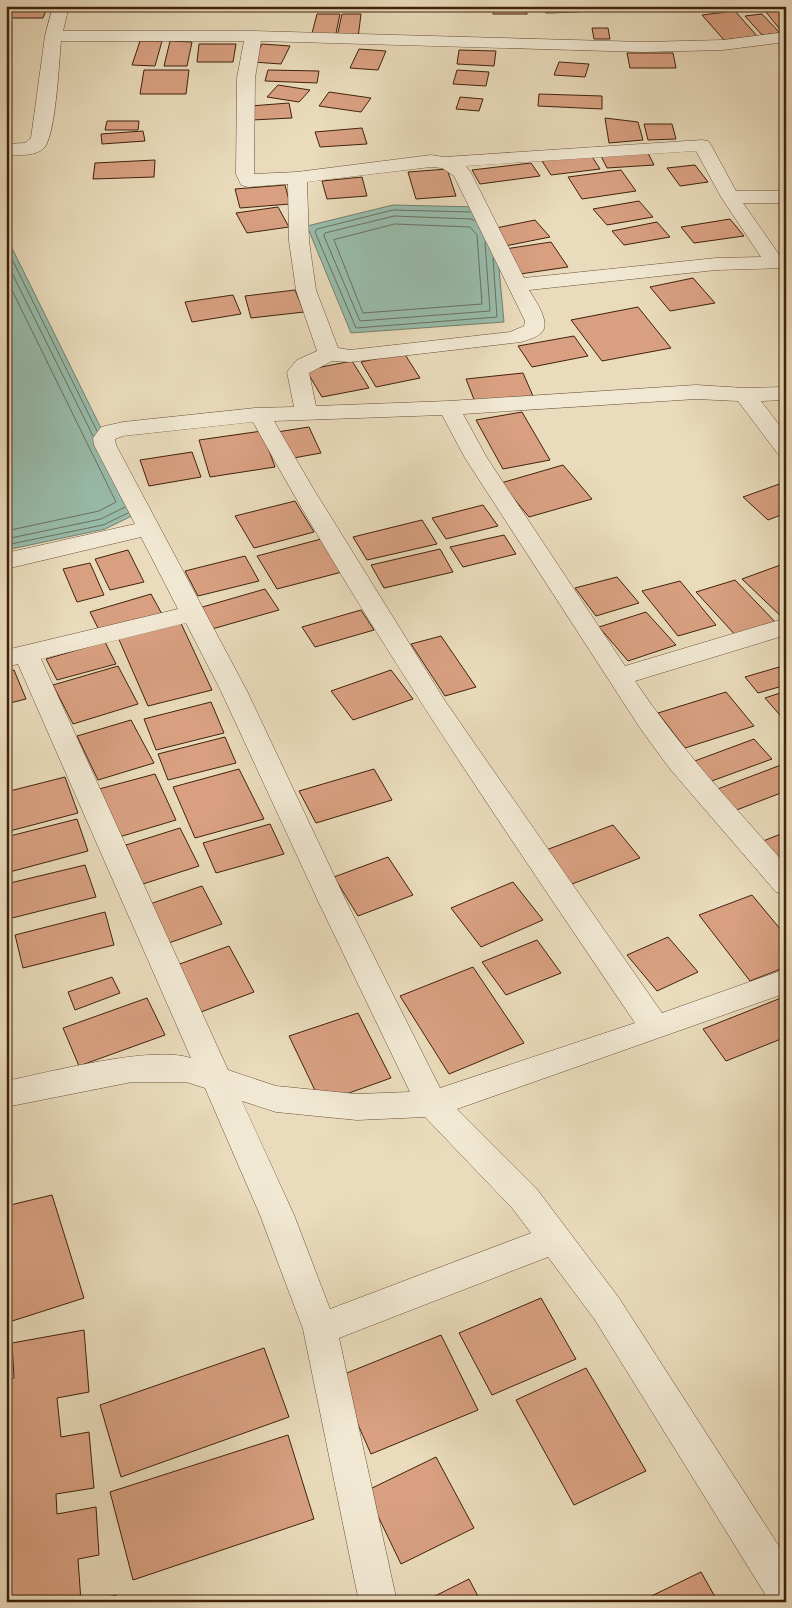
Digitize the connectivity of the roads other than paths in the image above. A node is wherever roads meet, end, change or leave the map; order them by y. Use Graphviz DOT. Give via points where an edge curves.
graph roads {
  1 [pos="61,6"];
  2 [pos="53,36"];
  3 [pos="254,36"];
  4 [pos="786,37"];
  5 [pos="6,150"];
  6 [pos="447,162"];
  7 [pos="296,178"];
  8 [pos="786,197"];
  9 [pos="730,198"];
  10 [pos="780,262"];
  11 [pos="517,285"];
  12 [pos="329,354"];
  13 [pos="786,393"];
  14 [pos="745,395"];
  15 [pos="449,408"];
  16 [pos="306,412"];
  17 [pos="260,415"];
  18 [pos="786,449"];
  19 [pos="149,528"];
  20 [pos="6,561"];
  21 [pos="194,613"];
  22 [pos="786,626"];
  23 [pos="16,657"];
  24 [pos="618,676"];
  25 [pos="786,884"];
  26 [pos="786,981"];
  27 [pos="655,1028"];
  28 [pos="216,1079"];
  29 [pos="6,1094"];
  30 [pos="432,1104"];
  31 [pos="556,1240"];
  32 [pos="320,1329"];
  33 [pos="786,1592"];
  34 [pos="378,1602"];
  1 -- 2 [label="street"];
  2 -- 3 [label="street"];
  2 -- 5 [label="street" via="39,140 32,147"];
  3 -- 4 [label="street" via="644,47 723,45"];
  3 -- 7 [label="street" via="246,78 246,179 255,182"];
  6 -- 7 [label="street" via="431,161"];
  6 -- 9 [label="street" via="702,145"];
  6 -- 11 [label="street" via="462,173"];
  7 -- 12 [label="street" via="299,241 306,290"];
  8 -- 9 [label="street"];
  9 -- 10 [label="street"];
  10 -- 11 [label="street" via="716,264"];
  11 -- 12 [label="street" via="535,321 534,329 524,335 350,356"];
  12 -- 16 [label="street" via="305,365 298,372"];
  13 -- 14 [label="street"];
  14 -- 15 [label="street" via="669,393"];
  14 -- 18 [label="street"];
  15 -- 16 [label="street"];
  15 -- 24 [label="street" via="476,458"];
  16 -- 17 [label="street"];
  17 -- 19 [label="street" via="109,432 104,438 105,445"];
  17 -- 27 [label="street" via="299,485 436,707"];
  19 -- 20 [label="street"];
  19 -- 21 [label="street"];
  21 -- 23 [label="street"];
  21 -- 30 [label="street"];
  22 -- 24 [label="street"];
  23 -- 28 [label="street"];
  24 -- 25 [label="street" via="680,762"];
  26 -- 27 [label="street"];
  27 -- 30 [label="street"];
  28 -- 29 [label="street" via="186,1069 132,1069"];
  28 -- 30 [label="street" via="276,1099 356,1107"];
  28 -- 32 [label="street" via="277,1215"];
  30 -- 31 [label="street" via="524,1198"];
  31 -- 32 [label="street"];
  31 -- 33 [label="street" via="607,1309"];
  32 -- 34 [label="street"];
}
